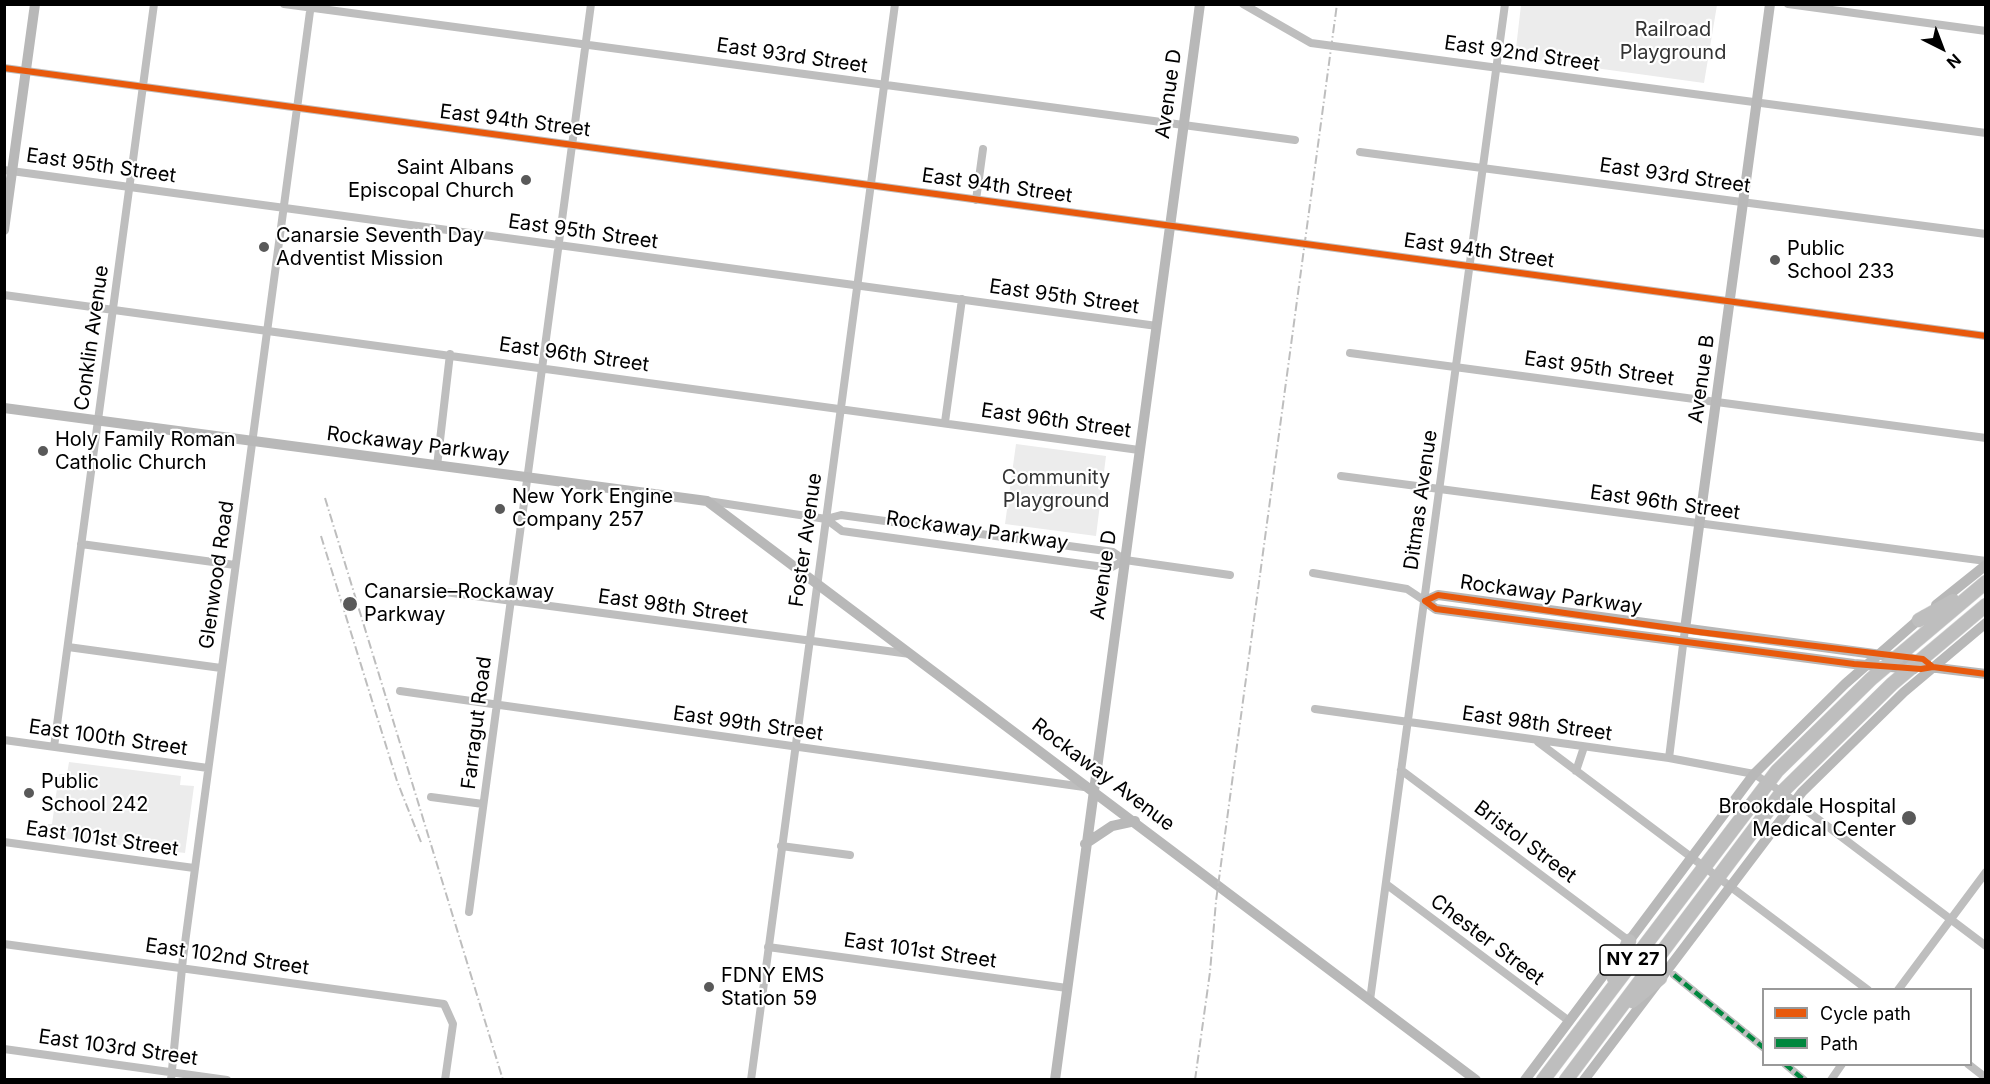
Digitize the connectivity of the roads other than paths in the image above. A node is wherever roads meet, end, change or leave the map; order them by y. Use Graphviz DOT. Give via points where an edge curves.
graph roads {
  1 [pos="35,4"];
  2 [pos="154,4"];
  3 [pos="284,4"];
  4 [pos="591,4"];
  5 [pos="895,4"];
  6 [pos="1200,4"];
  7 [pos="1242,4"];
  8 [pos="1504,4"];
  9 [pos="1770,4"];
  10 [pos="1788,4"];
  11 [pos="310,6"];
  12 [pos="1986,31"];
  13 [pos="586,45"];
  14 [pos="1496,67"];
  15 [pos="4,68"];
  16 [pos="26,71"];
  17 [pos="884,86"];
  18 [pos="143,87"];
  19 [pos="1757,102"];
  20 [pos="297,108"];
  21 [pos="1183,126"];
  22 [pos="1986,133"];
  23 [pos="1295,140"];
  24 [pos="571,145"];
  25 [pos="983,149"];
  26 [pos="1360,152"];
  27 [pos="1482,166"];
  28 [pos="8,170"];
  29 [pos="870,186"];
  30 [pos="130,187"];
  31 [pos="976,200"];
  32 [pos="1744,202"];
  33 [pos="283,208"];
  34 [pos="1170,226"];
  35 [pos="4,230"];
  36 [pos="1986,234"];
  37 [pos="558,245"];
  38 [pos="1469,266"];
  39 [pos="857,285"];
  40 [pos="4,295"];
  41 [pos="962,299"];
  42 [pos="1730,302"];
  43 [pos="113,310"];
  44 [pos="1157,326"];
  45 [pos="267,331"];
  46 [pos="1986,336"];
  47 [pos="1350,353"];
  48 [pos="450,354"];
  49 [pos="1455,367"];
  50 [pos="541,368"];
  51 [pos="1716,401"];
  52 [pos="4,408"];
  53 [pos="840,408"];
  54 [pos="98,421"];
  55 [pos="945,422"];
  56 [pos="1986,438"];
  57 [pos="252,442"];
  58 [pos="1139,450"];
  59 [pos="437,466"];
  60 [pos="1341,476"];
  61 [pos="526,477"];
  62 [pos="1439,489"];
  63 [pos="707,501"];
  64 [pos="826,519"];
  65 [pos="1700,524"];
  66 [pos="81,544"];
  67 [pos="1125,560"];
  68 [pos="1986,563"];
  69 [pos="235,565"];
  70 [pos="1313,573"];
  71 [pos="1230,575"];
  72 [pos="817,584"];
  73 [pos="1981,586"];
  74 [pos="430,590"];
  75 [pos="1425,601"];
  76 [pos="509,602"];
  77 [pos="1986,605"];
  78 [pos="1919,620"];
  79 [pos="1986,623"];
  80 [pos="1685,635"];
  81 [pos="809,642"];
  82 [pos="68,647"];
  83 [pos="911,655"];
  84 [pos="1896,657"];
  85 [pos="1882,661"];
  86 [pos="1928,663"];
  87 [pos="1866,665"];
  88 [pos="221,668"];
  89 [pos="1911,669"];
  90 [pos="1986,674"];
  91 [pos="399,691"];
  92 [pos="496,707"];
  93 [pos="1315,709"];
  94 [pos="1408,723"];
  95 [pos="4,740"];
  96 [pos="1537,742"];
  97 [pos="54,747"];
  98 [pos="795,747"];
  99 [pos="1584,747"];
  100 [pos="1669,758"];
  101 [pos="208,768"];
  102 [pos="1401,770"];
  103 [pos="1576,771"];
  104 [pos="1754,774"];
  105 [pos="1767,783"];
  106 [pos="1092,788"];
  107 [pos="1782,792"];
  108 [pos="431,797"];
  109 [pos="1794,801"];
  110 [pos="483,804"];
  111 [pos="1135,821"];
  112 [pos="4,842"];
  113 [pos="1085,844"];
  114 [pos="781,846"];
  115 [pos="850,855"];
  116 [pos="1692,857"];
  117 [pos="1704,866"];
  118 [pos="195,868"];
  119 [pos="1986,872"];
  120 [pos="1724,881"];
  121 [pos="1386,884"];
  122 [pos="469,912"];
  123 [pos="1950,919"];
  124 [pos="1629,941"];
  125 [pos="4,944"];
  126 [pos="1986,946"];
  127 [pos="768,947"];
  128 [pos="181,968"];
  129 [pos="1667,977"];
  130 [pos="1067,988"];
  131 [pos="1865,988"];
  132 [pos="1899,988"];
  133 [pos="1606,995"];
  134 [pos="1370,1000"];
  135 [pos="1614,1015"];
  136 [pos="1569,1021"];
  137 [pos="1762,1047"];
  138 [pos="4,1049"];
  139 [pos="1786,1066"];
  140 [pos="1841,1066"];
  141 [pos="1969,1066"];
  142 [pos="171,1076"];
  143 [pos="1986,1078"];
  144 [pos="227,1080"];
  145 [pos="445,1080"];
  146 [pos="751,1080"];
  147 [pos="1055,1080"];
  148 [pos="1476,1080"];
  149 [pos="1525,1080"];
  150 [pos="1543,1080"];
  151 [pos="1566,1080"];
  152 [pos="1584,1080"];
  153 [pos="1804,1080"];
  154 [pos="1831,1080"];
  1 -- 16 [label="street"];
  2 -- 18 [label="street, Conklin Avenue"];
  3 -- 11 [label="street, East 93rd Street"];
  4 -- 13 [label="street, Farragut Road"];
  5 -- 17 [label="street, Foster Avenue"];
  6 -- 21 [label="street, Avenue D"];
  7 -- 14 [label="street, East 92nd Street" via="1311,43"];
  8 -- 14 [label="street, Ditmas Avenue"];
  9 -- 19 [label="street, Avenue B"];
  10 -- 12 [label="street"];
  11 -- 13 [label="street, East 93rd Street"];
  11 -- 20 [label="street, Glenwood Road"];
  13 -- 17 [label="street, East 93rd Street"];
  13 -- 24 [label="street, Farragut Road"];
  14 -- 19 [label="street, East 92nd Street"];
  14 -- 27 [label="street, Ditmas Avenue"];
  15 -- 16 [label="street, East 94th Street"];
  16 -- 18 [label="street, East 94th Street"];
  16 -- 28 [label="street"];
  17 -- 21 [label="street, East 93rd Street"];
  17 -- 29 [label="street, Foster Avenue"];
  18 -- 20 [label="street, East 94th Street"];
  18 -- 30 [label="street, Conklin Avenue"];
  19 -- 22 [label="street, East 92nd Street"];
  19 -- 32 [label="street, Avenue B"];
  20 -- 24 [label="street, East 94th Street"];
  20 -- 33 [label="street, Glenwood Road"];
  21 -- 23 [label="street, East 93rd Street"];
  21 -- 34 [label="street, Avenue D"];
  24 -- 29 [label="street, East 94th Street"];
  24 -- 37 [label="street, Farragut Road"];
  25 -- 31 [label="street"];
  26 -- 27 [label="street, East 93rd Street"];
  27 -- 32 [label="street, East 93rd Street"];
  27 -- 38 [label="street, Ditmas Avenue"];
  28 -- 30 [label="street, East 95th Street"];
  28 -- 35 [label="street"];
  29 -- 31 [label="street, East 94th Street"];
  29 -- 39 [label="street, Foster Avenue"];
  30 -- 33 [label="street, East 95th Street"];
  30 -- 43 [label="street, Conklin Avenue"];
  31 -- 34 [label="street, East 94th Street"];
  32 -- 36 [label="street, East 93rd Street"];
  32 -- 42 [label="street, Avenue B"];
  33 -- 37 [label="street, East 95th Street"];
  33 -- 45 [label="street, Glenwood Road"];
  34 -- 38 [label="street, East 94th Street"];
  34 -- 44 [label="street, Avenue D"];
  37 -- 39 [label="street, East 95th Street"];
  37 -- 50 [label="street, Farragut Road"];
  38 -- 42 [label="street, East 94th Street"];
  38 -- 49 [label="street, Ditmas Avenue"];
  39 -- 41 [label="street, East 95th Street"];
  39 -- 53 [label="street, Foster Avenue"];
  40 -- 43 [label="street, East 96th Street"];
  41 -- 44 [label="street, East 95th Street"];
  41 -- 55 [label="street"];
  42 -- 46 [label="street, East 94th Street"];
  42 -- 51 [label="street, Avenue B"];
  43 -- 45 [label="street, East 96th Street"];
  43 -- 54 [label="street, Conklin Avenue"];
  44 -- 58 [label="street, Avenue D"];
  45 -- 48 [label="street, East 96th Street"];
  45 -- 57 [label="street, Glenwood Road"];
  47 -- 49 [label="street, East 95th Street"];
  48 -- 50 [label="street, East 96th Street"];
  48 -- 59 [label="street"];
  49 -- 51 [label="street, East 95th Street"];
  49 -- 62 [label="street, Ditmas Avenue"];
  50 -- 53 [label="street, East 96th Street"];
  50 -- 61 [label="street, Farragut Road"];
  51 -- 56 [label="street, East 95th Street"];
  51 -- 65 [label="street, Avenue B"];
  52 -- 54 [label="street, Rockaway Parkway"];
  53 -- 55 [label="street, East 96th Street"];
  53 -- 64 [label="street, Foster Avenue"];
  54 -- 57 [label="street, Rockaway Parkway"];
  54 -- 66 [label="street, Conklin Avenue"];
  55 -- 58 [label="street, East 96th Street"];
  57 -- 59 [label="street, Rockaway Parkway"];
  57 -- 69 [label="street, Glenwood Road"];
  58 -- 67 [label="street, Avenue D"];
  59 -- 61 [label="street, Rockaway Parkway"];
  60 -- 62 [label="street, East 96th Street"];
  61 -- 63 [label="street, Rockaway Parkway"];
  61 -- 76 [label="street, Farragut Road"];
  62 -- 65 [label="street, East 96th Street"];
  62 -- 75 [label="street, Ditmas Avenue"];
  63 -- 64 [label="street, Rockaway Parkway"];
  63 -- 72 [label="street, Rockaway Avenue"];
  64 -- 67 [label="street, Rockaway Parkway" via="841,515 1113,552"];
  64 -- 67 [label="street, Rockaway Parkway" via="842,531 1093,566 1112,567"];
  64 -- 72 [label="street, Foster Avenue"];
  65 -- 68 [label="street, East 96th Street"];
  65 -- 80 [label="street, Avenue B"];
  66 -- 69 [label="street"];
  66 -- 82 [label="street, Conklin Avenue"];
  67 -- 71 [label="street, Rockaway Parkway"];
  67 -- 106 [label="street, Avenue D"];
  68 -- 78 [label="street"];
  69 -- 88 [label="street, Glenwood Road"];
  70 -- 75 [label="street" via="1407,589"];
  72 -- 81 [label="street, Foster Avenue"];
  72 -- 83 [label="street, Rockaway Avenue"];
  73 -- 78 [label="highway"];
  73 -- 84 [label="highway, NY 27"];
  74 -- 76 [label="street, East 98th Street"];
  75 -- 80 [label="street, Rockaway Parkway" via="1438,595"];
  75 -- 94 [label="street, Ditmas Avenue"];
  76 -- 81 [label="street, East 98th Street"];
  76 -- 92 [label="street, Farragut Road"];
  77 -- 86 [label="highway, NY 27"];
  78 -- 85 [label="street"];
  79 -- 86 [label="street"];
  80 -- 85 [label="street, Rockaway Parkway"];
  80 -- 87 [label="street, Rockaway Parkway"];
  80 -- 100 [label="street, Avenue B"];
  81 -- 83 [label="street, East 98th Street"];
  81 -- 98 [label="street, Foster Avenue"];
  82 -- 88 [label="street"];
  82 -- 97 [label="street, Conklin Avenue"];
  83 -- 106 [label="street, Rockaway Avenue"];
  84 -- 85 [label="highway, NY 27"];
  84 -- 86 [label="street"];
  85 -- 87 [label="street, Rockaway Parkway"];
  85 -- 89 [label="street, Rockaway Parkway"];
  85 -- 105 [label="highway, NY 27"];
  86 -- 89 [label="highway, NY 27"];
  86 -- 90 [label="street"];
  86 -- 109 [label="street"];
  87 -- 104 [label="street"];
  88 -- 101 [label="street, Glenwood Road"];
  89 -- 107 [label="highway, NY 27"];
  91 -- 92 [label="street, East 99th Street"];
  92 -- 98 [label="street, East 99th Street"];
  92 -- 110 [label="street, Farragut Road"];
  93 -- 94 [label="street, East 98th Street"];
  94 -- 96 [label="street, East 98th Street"];
  94 -- 102 [label="street, Ditmas Avenue"];
  95 -- 97 [label="street, East 100th Street"];
  96 -- 99 [label="street, East 98th Street"];
  96 -- 103 [label="street"];
  97 -- 101 [label="street, East 100th Street"];
  98 -- 106 [label="street, East 99th Street"];
  98 -- 114 [label="street, Foster Avenue"];
  99 -- 100 [label="street, East 98th Street"];
  99 -- 103 [label="street"];
  100 -- 104 [label="street, East 98th Street"];
  101 -- 118 [label="street, Glenwood Road"];
  102 -- 121 [label="street, Ditmas Avenue"];
  102 -- 124 [label="street, Bristol Street"];
  103 -- 116 [label="street"];
  104 -- 105 [label="street"];
  104 -- 116 [label="street"];
  105 -- 107 [label="street"];
  105 -- 117 [label="highway, NY 27"];
  106 -- 111 [label="street, Rockaway Avenue"];
  106 -- 113 [label="street, Avenue D"];
  107 -- 109 [label="street"];
  107 -- 120 [label="highway, NY 27"];
  108 -- 110 [label="street"];
  109 -- 120 [label="street"];
  109 -- 123 [label="street"];
  110 -- 122 [label="street, Farragut Road"];
  111 -- 113 [label="street" via="1112,826"];
  111 -- 134 [label="street, Rockaway Avenue"];
  112 -- 118 [label="street, East 101st Street"];
  113 -- 130 [label="street, Avenue D"];
  114 -- 115 [label="street"];
  114 -- 127 [label="street, Foster Avenue"];
  116 -- 117 [label="street"];
  116 -- 124 [label="street"];
  117 -- 120 [label="street"];
  117 -- 133 [label="highway, NY 27"];
  118 -- 128 [label="street, Glenwood Road"];
  119 -- 123 [label="street"];
  120 -- 129 [label="street"];
  120 -- 131 [label="street"];
  120 -- 135 [label="highway, NY 27"];
  121 -- 134 [label="street, Ditmas Avenue"];
  121 -- 136 [label="street, Chester Street"];
  123 -- 126 [label="street"];
  123 -- 132 [label="street"];
  124 -- 133 [label="highway"];
  124 -- 136 [label="street"];
  125 -- 128 [label="street, East 102nd Street"];
  127 -- 130 [label="street, East 101st Street"];
  127 -- 146 [label="street, Foster Avenue"];
  128 -- 142 [label="street, Glenwood Road"];
  128 -- 145 [label="street, East 102nd Street" via="444,1004 453,1024"];
  129 -- 135 [label="highway"];
  129 -- 137 [label="street"];
  129 -- 152 [label="street"];
  130 -- 147 [label="street, Avenue D"];
  133 -- 150 [label="highway, NY 27"];
  134 -- 148 [label="street, Rockaway Avenue"];
  135 -- 151 [label="highway, NY 27"];
  136 -- 149 [label="street"];
  138 -- 142 [label="street, East 103rd Street"];
  139 -- 153 [label="street"];
  140 -- 154 [label="street"];
  141 -- 143 [label="street"];
  142 -- 144 [label="street, East 103rd Street"];
}
